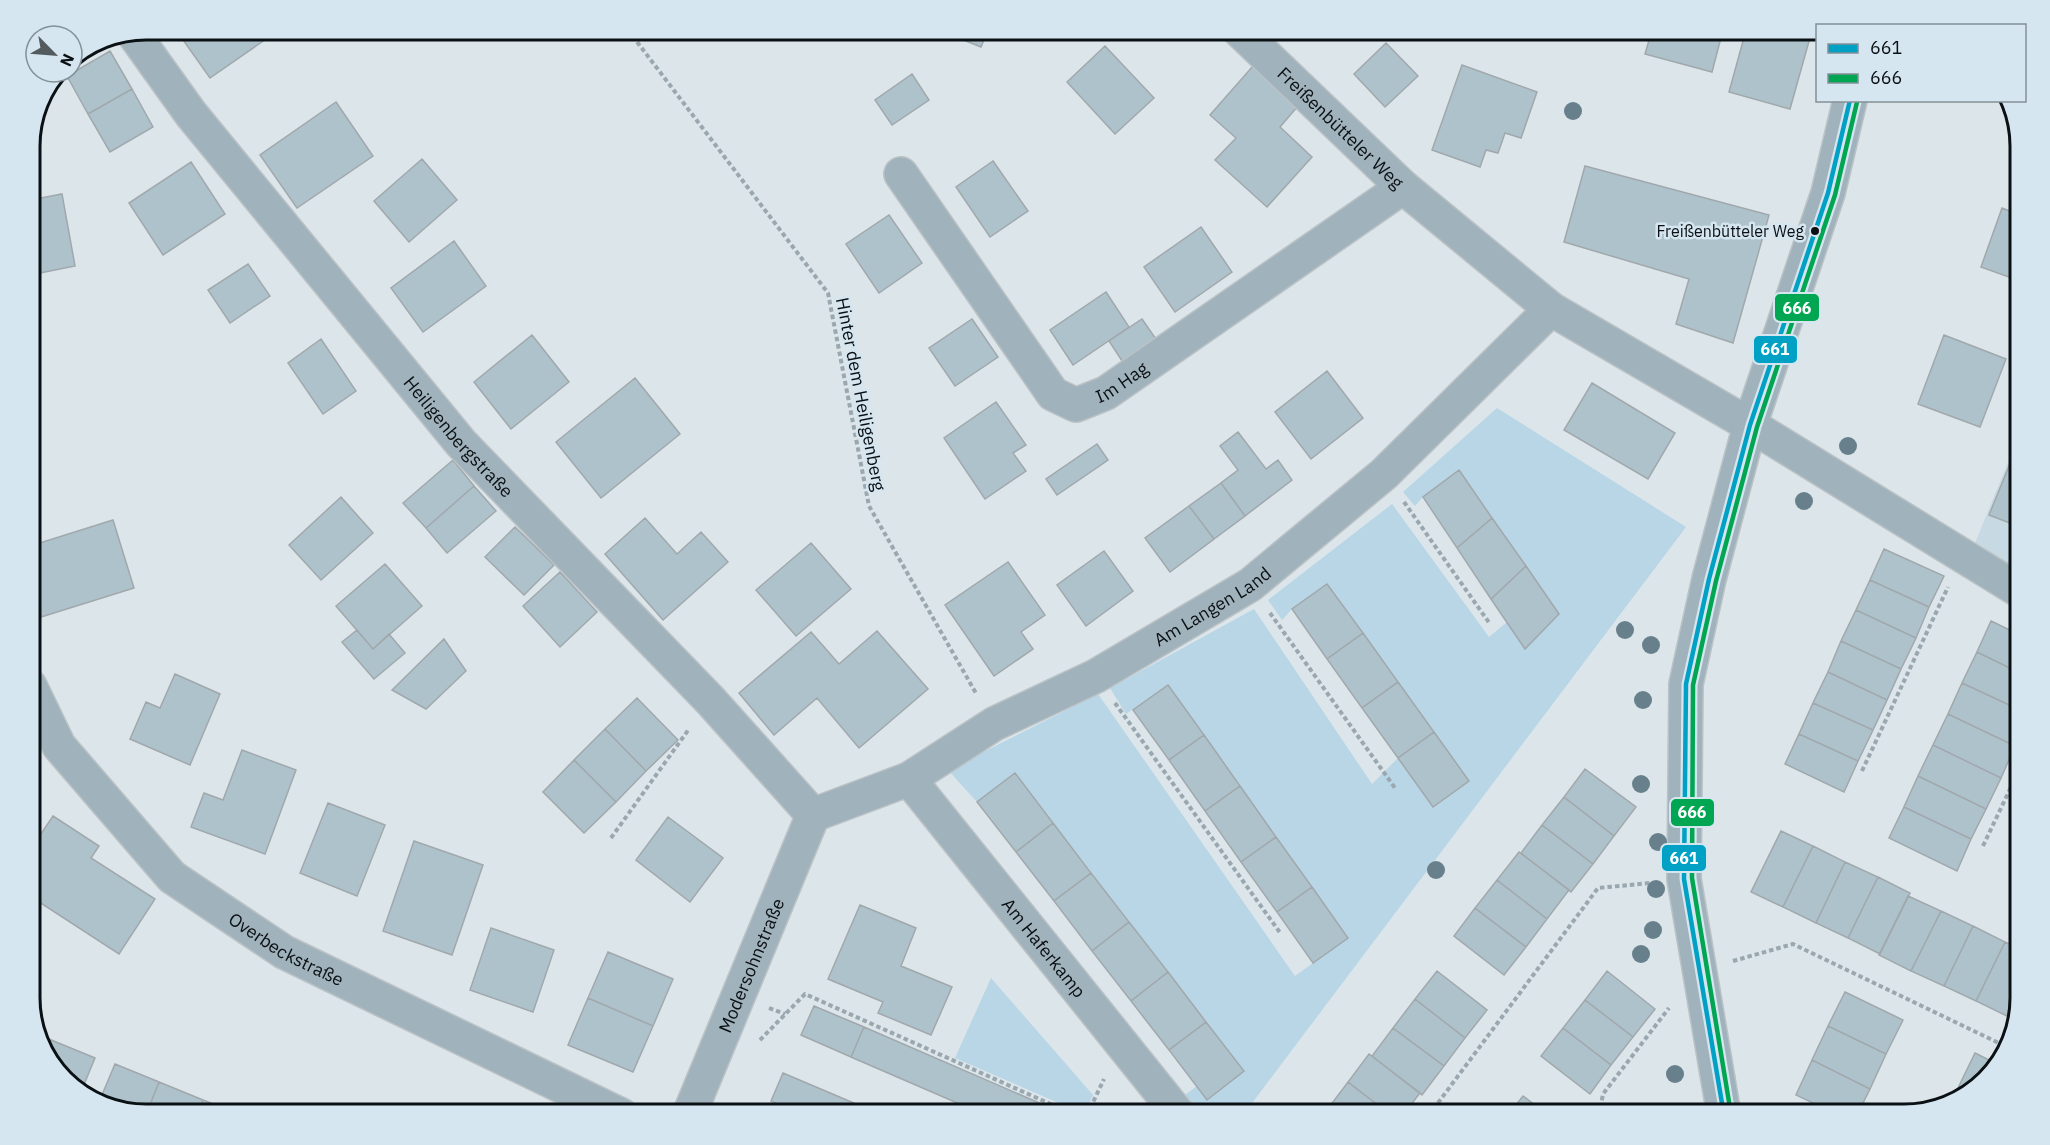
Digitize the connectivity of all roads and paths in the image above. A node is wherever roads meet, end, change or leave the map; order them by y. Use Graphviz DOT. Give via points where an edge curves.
graph roads {
  1 [pos="1250,40"];
  2 [pos="140,41"];
  3 [pos="636,41"];
  4 [pos="1850,102"];
  5 [pos="901,174"];
  6 [pos="1403,187"];
  7 [pos="1551,309"];
  8 [pos="1750,425"];
  9 [pos="1384,474"];
  10 [pos="1963,556"];
  11 [pos="1250,585"];
  12 [pos="2010,585"];
  13 [pos="1490,624"];
  14 [pos="1096,676"];
  15 [pos="710,700"];
  16 [pos="41,709"];
  17 [pos="994,724"];
  18 [pos="1862,771"];
  19 [pos="909,779"];
  20 [pos="1395,788"];
  21 [pos="2010,790"];
  22 [pos="813,815"];
  23 [pos="611,838"];
  24 [pos="1983,846"];
  25 [pos="1684,879"];
  26 [pos="1281,934"];
  27 [pos="1703,984"];
  28 [pos="760,1040"];
  29 [pos="1999,1043"];
  30 [pos="600,1105"];
  31 [pos="693,1105"];
  32 [pos="1054,1105"];
  33 [pos="1171,1105"];
  34 [pos="1436,1105"];
  35 [pos="1601,1105"];
  36 [pos="1722,1105"];
  1 -- 6 [label="street, Freißenbütteler Weg"];
  2 -- 15 [label="street, Heiligenbergstraße" via="191,114 461,443"];
  3 -- 17 [label="path, Hinter dem Heiligenberg" via="828,293 869,506"];
  4 -- 8 [label="street" via="1828,194"];
  5 -- 6 [label="street, Im Hag" via="1053,394 1076,405 1106,393"];
  6 -- 7 [label="street, Freißenbütteler Weg"];
  7 -- 8 [label="street, Freißenbütteler Weg"];
  7 -- 9 [label="street, Am Langen Land"];
  8 -- 10 [label="street, Freißenbütteler Weg"];
  8 -- 25 [label="street" via="1686,684"];
  9 -- 11 [label="street, Am Langen Land"];
  9 -- 13 [label="path"];
  10 -- 12 [label="street, Freißenbütteler Weg"];
  10 -- 18 [label="path"];
  11 -- 14 [label="street, Am Langen Land"];
  11 -- 20 [label="path"];
  14 -- 17 [label="street, Am Langen Land"];
  14 -- 26 [label="path"];
  15 -- 22 [label="street, Heiligenbergstraße"];
  15 -- 23 [label="path"];
  16 -- 30 [label="street, Overbeckstraße" via="59,746 172,877 284,952"];
  17 -- 19 [label="street, Am Langen Land"];
  19 -- 22 [label="street, Am Langen Land"];
  19 -- 33 [label="street, Am Haferkamp"];
  21 -- 24 [label="path"];
  22 -- 31 [label="street, Modersohnstraße"];
  25 -- 27 [label="street"];
  25 -- 34 [label="path" via="1598,888"];
  27 -- 29 [label="path" via="1793,944"];
  27 -- 35 [label="path" via="1675,1002 1603,1094"];
  27 -- 36 [label="street"];
  28 -- 32 [label="path" via="805,994"];
}
